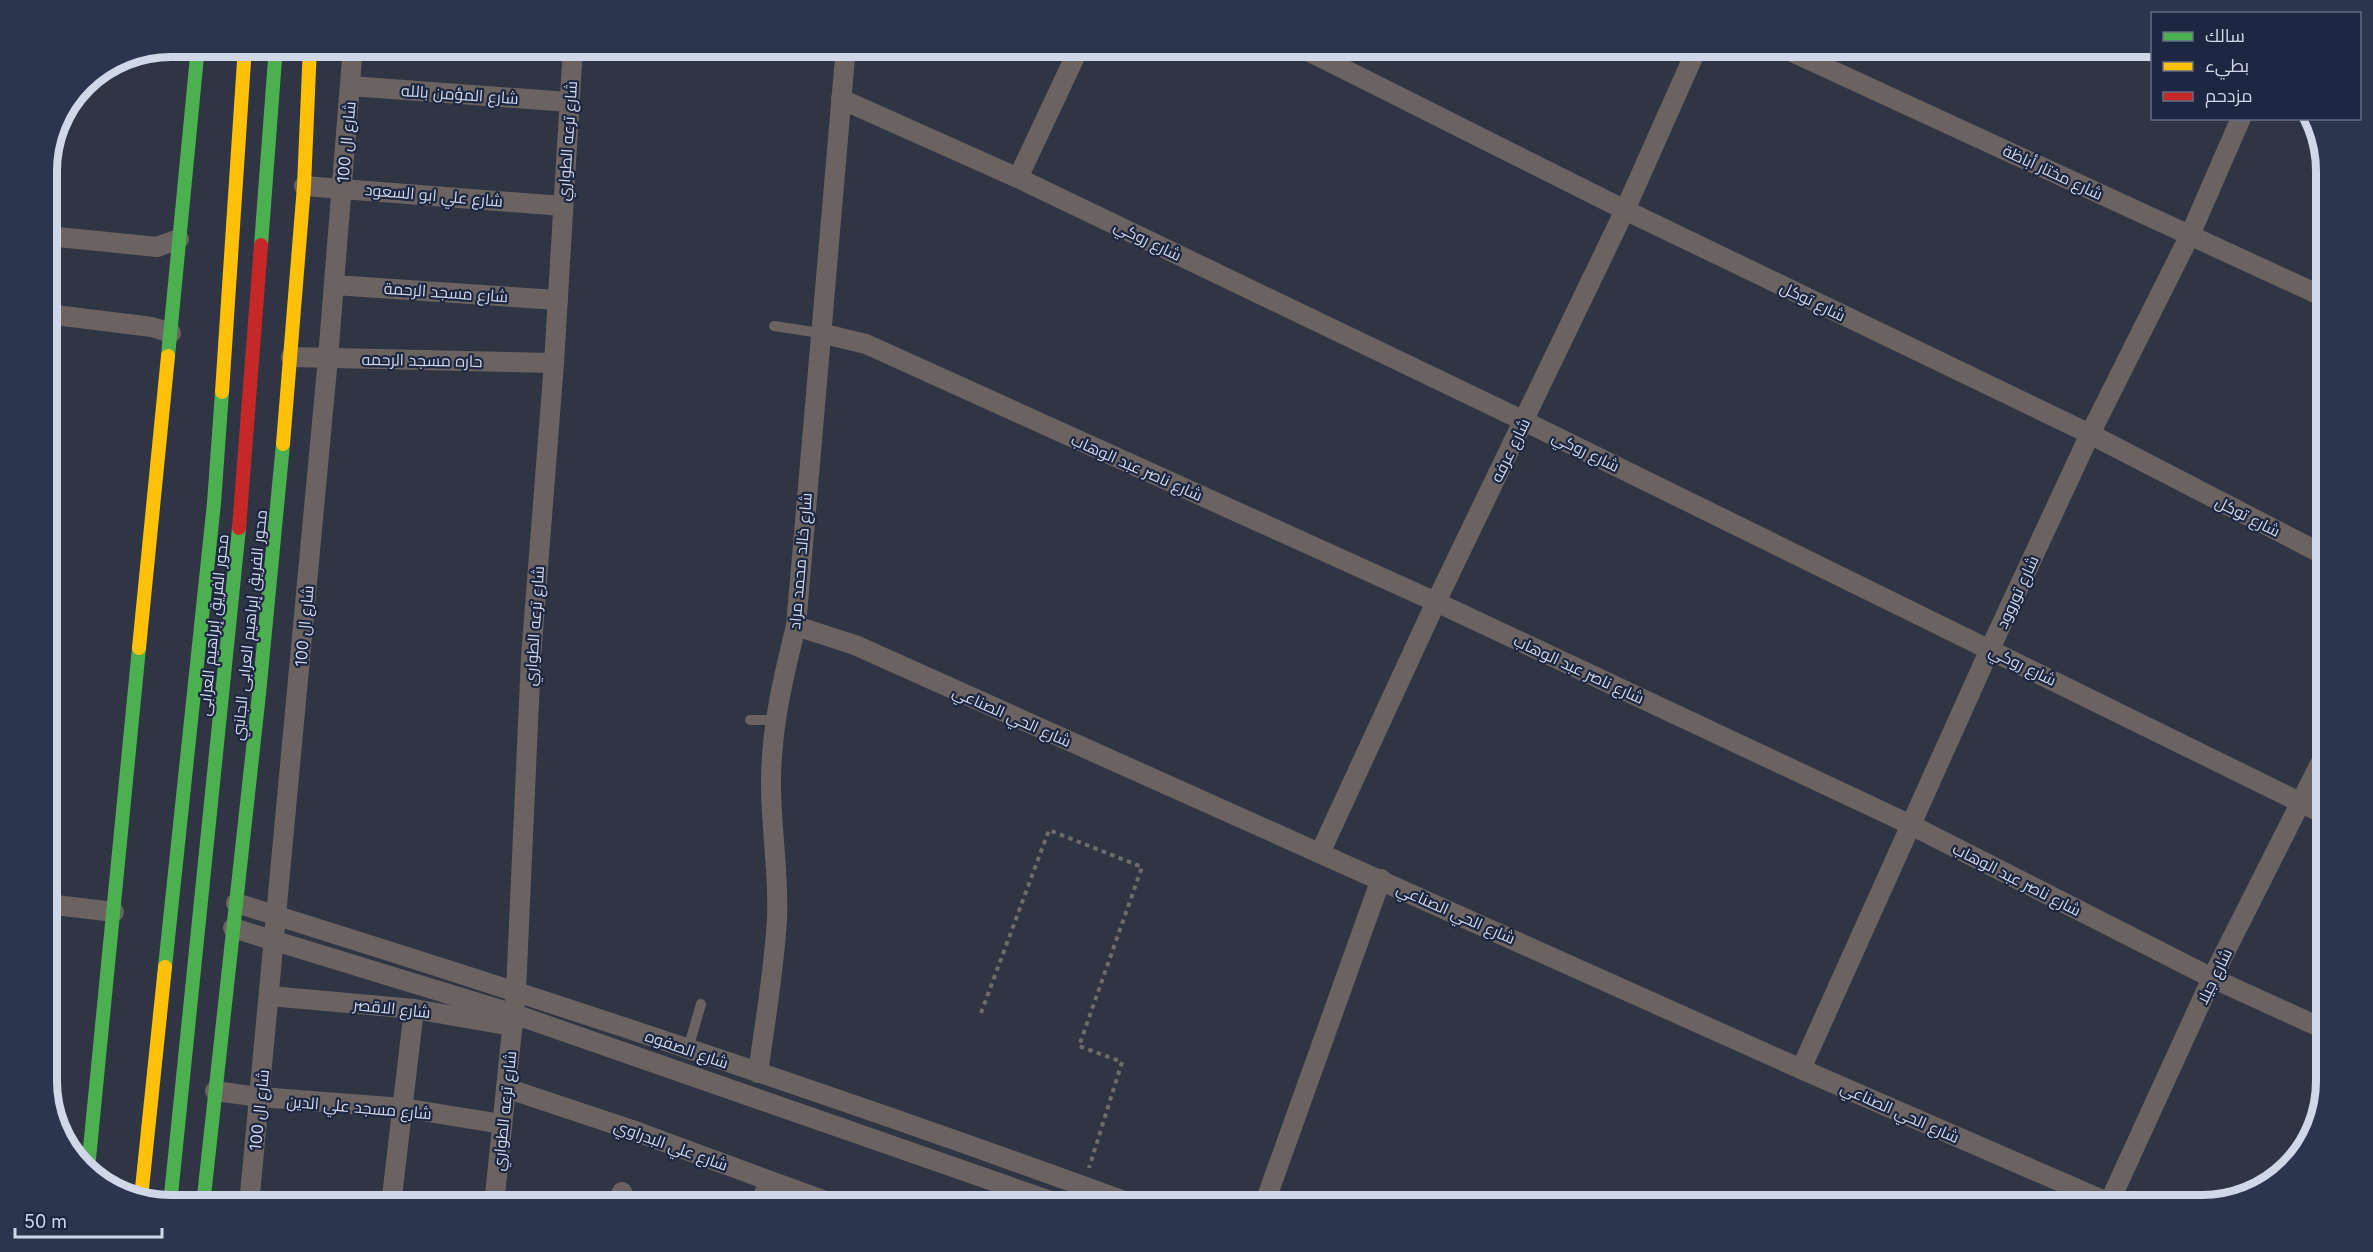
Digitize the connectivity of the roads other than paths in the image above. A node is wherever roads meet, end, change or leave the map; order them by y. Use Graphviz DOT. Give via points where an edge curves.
graph roads {
  1 [pos="197,57"];
  2 [pos="244,57"];
  3 [pos="275,57"];
  4 [pos="310,57"];
  5 [pos="352,57"];
  6 [pos="572,57"];
  7 [pos="845,57"];
  8 [pos="1075,57"];
  9 [pos="1320,57"];
  10 [pos="1693,57"];
  11 [pos="1803,57"];
  12 [pos="350,86"];
  13 [pos="841,99"];
  14 [pos="569,102"];
  15 [pos="2240,120"];
  16 [pos="1018,178"];
  17 [pos="304,186"];
  18 [pos="342,187"];
  19 [pos="265,199"];
  20 [pos="563,206"];
  21 [pos="1625,210"];
  22 [pos="57,234"];
  23 [pos="2190,235"];
  24 [pos="179,239"];
  25 [pos="300,247"];
  26 [pos="334,285"];
  27 [pos="2316,291"];
  28 [pos="558,300"];
  29 [pos="57,315"];
  30 [pos="774,326"];
  31 [pos="171,333"];
  32 [pos="820,333"];
  33 [pos="291,357"];
  34 [pos="328,358"];
  35 [pos="554,363"];
  36 [pos="1524,421"];
  37 [pos="2090,434"];
  38 [pos="2316,551"];
  39 [pos="1436,602"];
  40 [pos="796,626"];
  41 [pos="1990,649"];
  42 [pos="750,720"];
  43 [pos="775,720"];
  44 [pos="2316,773"];
  45 [pos="2302,802"];
  46 [pos="2316,809"];
  47 [pos="1911,825"];
  48 [pos="1320,853"];
  49 [pos="1381,879"];
  50 [pos="236,903"];
  51 [pos="57,905"];
  52 [pos="114,912"];
  53 [pos="278,916"];
  54 [pos="233,928"];
  55 [pos="276,940"];
  56 [pos="2212,978"];
  57 [pos="516,991"];
  58 [pos="270,996"];
  59 [pos="701,1004"];
  60 [pos="414,1009"];
  61 [pos="514,1020"];
  62 [pos="2316,1025"];
  63 [pos="688,1049"];
  64 [pos="1801,1069"];
  65 [pos="758,1073"];
  66 [pos="506,1088"];
  67 [pos="216,1091"];
  68 [pos="260,1097"];
  69 [pos="403,1108"];
  70 [pos="502,1124"];
  71 [pos="86,1157"];
  72 [pos="769,1181"];
  73 [pos="142,1191"];
  74 [pos="171,1195"];
  75 [pos="204,1195"];
  76 [pos="250,1195"];
  77 [pos="392,1195"];
  78 [pos="495,1195"];
  79 [pos="764,1195"];
  80 [pos="807,1195"];
  81 [pos="1030,1195"];
  82 [pos="1107,1195"];
  83 [pos="1268,1195"];
  84 [pos="2090,1195"];
  85 [pos="2115,1195"];
  1 -- 24 [label="main road"];
  2 -- 73 [label="main road, محور الفريق إبراهيم العرابى" via="214,503"];
  3 -- 19 [label="main road, محور الفريق إبراهيم العرابى"];
  4 -- 17 [label="main road, محور الفريق إبراهيم العرابى الجانبي"];
  5 -- 12 [label="street, شارع ال 100"];
  6 -- 14 [label="street, شارع ترعه الطواري"];
  7 -- 13 [label="street, شارع خالد محمد مراد"];
  8 -- 16 [label="street"];
  9 -- 21 [label="street, شارع توكل"];
  10 -- 21 [label="street, شارع عرفه"];
  11 -- 23 [label="street, شارع مختار أباظة"];
  12 -- 14 [label="street, شارع المؤمن بالله"];
  12 -- 18 [label="street, شارع ال 100"];
  13 -- 16 [label="street, شارع روكي"];
  13 -- 32 [label="street, شارع خالد محمد مراد"];
  14 -- 20 [label="street, شارع ترعه الطواري"];
  15 -- 23 [label="street, شارع توروود"];
  16 -- 36 [label="street, شارع روكي"];
  17 -- 18 [label="street, شارع علي ابو السعود"];
  17 -- 25 [label="main road, محور الفريق إبراهيم العرابى الجانبي"];
  18 -- 20 [label="street, شارع علي ابو السعود"];
  18 -- 26 [label="street, شارع ال 100"];
  19 -- 25 [label="main road"];
  19 -- 74 [label="main road, محور الفريق إبراهيم العرابى" via="242,506"];
  20 -- 28 [label="street, شارع ترعه الطواري"];
  21 -- 36 [label="street, شارع عرفه"];
  21 -- 37 [label="street, شارع توكل"];
  22 -- 24 [label="street" via="157,247"];
  23 -- 27 [label="street, شارع مختار أباظة"];
  23 -- 37 [label="street, شارع توروود"];
  24 -- 31 [label="main road"];
  25 -- 33 [label="main road, محور الفريق إبراهيم العرابى الجانبي"];
  26 -- 28 [label="street, شارع مسجد الرحمة"];
  26 -- 34 [label="street, شارع ال 100"];
  28 -- 35 [label="street, شارع ترعه الطواري"];
  29 -- 31 [label="street" via="152,327"];
  30 -- 32 [label="lane"];
  31 -- 52 [label="main road"];
  32 -- 39 [label="street, شارع ناصر عبد الوهاب" via="866,344"];
  32 -- 40 [label="street, شارع خالد محمد مراد"];
  33 -- 34 [label="street, حاره مسجد الرحمه"];
  33 -- 50 [label="main road, محور الفريق إبراهيم العرابى الجانبي"];
  34 -- 35 [label="street, حاره مسجد الرحمه"];
  34 -- 53 [label="street, شارع ال 100"];
  35 -- 57 [label="street, شارع ترعه الطواري" via="531,657"];
  36 -- 39 [label="street, شارع عرفه"];
  36 -- 41 [label="street, شارع روكي"];
  37 -- 38 [label="street, شارع توكل"];
  37 -- 41 [label="street, شارع توروود"];
  39 -- 47 [label="street, شارع ناصر عبد الوهاب"];
  39 -- 48 [label="street, شارع عرفه"];
  40 -- 43 [label="street, شارع خالد محمد مراد"];
  40 -- 48 [label="street, شارع الحي الصناعي" via="855,645"];
  41 -- 45 [label="street, شارع روكي"];
  41 -- 47 [label="street, شارع توروود"];
  42 -- 43 [label="lane"];
  43 -- 65 [label="street, شارع خالد محمد مراد" via="771,784 777,919"];
  44 -- 45 [label="street, شارع جيلا"];
  45 -- 46 [label="street, شارع روكي"];
  45 -- 56 [label="street, شارع جيلا"];
  47 -- 56 [label="street, شارع ناصر عبد الوهاب"];
  47 -- 64 [label="street, شارع توروود"];
  48 -- 49 [label="street, شارع الحي الصناعي"];
  49 -- 64 [label="street, شارع الحي الصناعي"];
  49 -- 83 [label="street"];
  50 -- 53 [label="street, شارع الصفوه"];
  50 -- 54 [label="main road, محور الفريق إبراهيم العرابى الجانبي"];
  51 -- 52 [label="street"];
  52 -- 71 [label="main road"];
  53 -- 55 [label="street, شارع ال 100"];
  53 -- 57 [label="street, شارع الصفوه"];
  54 -- 55 [label="street, شارع الصفوه"];
  54 -- 67 [label="main road, محور الفريق إبراهيم العرابى الجانبي"];
  55 -- 58 [label="street, شارع ال 100"];
  55 -- 61 [label="street, شارع الصفوه"];
  56 -- 62 [label="street, شارع ناصر عبد الوهاب"];
  56 -- 85 [label="street, شارع جيلا"];
  57 -- 61 [label="street, شارع ترعه الطواري"];
  57 -- 63 [label="street, شارع الصفوه"];
  58 -- 60 [label="street, شارع الاقصر"];
  58 -- 68 [label="street, شارع ال 100"];
  59 -- 63 [label="lane"];
  60 -- 61 [label="street, شارع الاقصر"];
  60 -- 69 [label="street"];
  61 -- 66 [label="street, شارع ترعه الطواري"];
  61 -- 81 [label="street, شارع الصفوه"];
  63 -- 65 [label="street, شارع الصفوه"];
  64 -- 84 [label="street, شارع الحي الصناعي"];
  65 -- 82 [label="street, شارع الصفوه"];
  66 -- 70 [label="street, شارع ترعه الطواري"];
  66 -- 72 [label="street, شارع علي البدراوي"];
  67 -- 68 [label="street, شارع مسجد علي الدين"];
  67 -- 75 [label="main road, محور الفريق إبراهيم العرابى الجانبي"];
  68 -- 69 [label="street, شارع مسجد علي الدين"];
  68 -- 76 [label="street, شارع ال 100"];
  69 -- 70 [label="street, شارع مسجد علي الدين"];
  69 -- 77 [label="street"];
  70 -- 78 [label="street, شارع ترعه الطواري"];
  72 -- 79 [label="street"];
  72 -- 80 [label="street, شارع علي البدراوي"];
}
